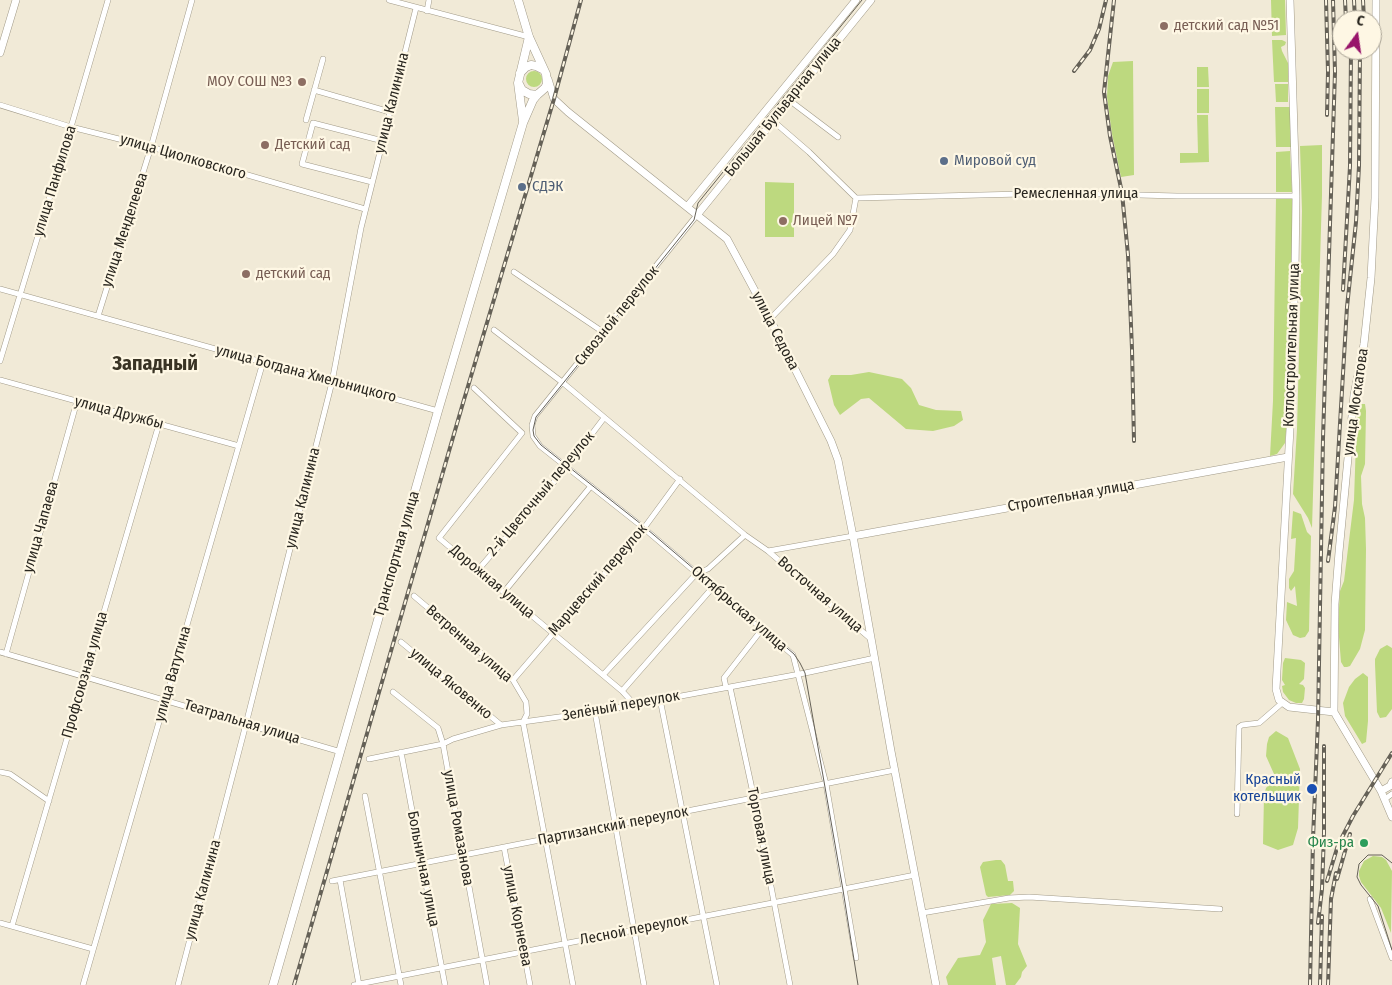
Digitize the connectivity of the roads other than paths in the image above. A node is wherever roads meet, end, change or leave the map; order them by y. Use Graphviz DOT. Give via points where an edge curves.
graph roads {
  1 [pos="16,0"];
  2 [pos="108,0"];
  3 [pos="192,0"];
  4 [pos="389,0"];
  5 [pos="429,0"];
  6 [pos="518,0"];
  7 [pos="856,0"];
  8 [pos="871,0"];
  9 [pos="1290,0"];
  10 [pos="1376,0"];
  11 [pos="416,8"];
  12 [pos="427,11"];
  13 [pos="529,38"];
  14 [pos="0,53"];
  15 [pos="323,59"];
  16 [pos="547,76"];
  17 [pos="519,79"];
  18 [pos="314,90"];
  19 [pos="537,94"];
  20 [pos="554,99"];
  21 [pos="789,100"];
  22 [pos="0,104"];
  23 [pos="390,112"];
  24 [pos="306,120"];
  25 [pos="772,120"];
  26 [pos="523,123"];
  27 [pos="71,127"];
  28 [pos="838,138"];
  29 [pos="382,141"];
  30 [pos="151,147"];
  31 [pos="372,182"];
  32 [pos="1296,196"];
  33 [pos="856,198"];
  34 [pos="687,207"];
  35 [pos="365,209"];
  36 [pos="697,215"];
  37 [pos="514,272"];
  38 [pos="0,289"];
  39 [pos="19,294"];
  40 [pos="98,316"];
  41 [pos="770,318"];
  42 [pos="494,330"];
  43 [pos="603,332"];
  44 [pos="0,361"];
  45 [pos="263,362"];
  46 [pos="0,380"];
  47 [pos="332,382"];
  48 [pos="562,382"];
  49 [pos="474,388"];
  50 [pos="77,401"];
  51 [pos="438,410"];
  52 [pos="535,416"];
  53 [pos="604,418"];
  54 [pos="159,424"];
  55 [pos="239,446"];
  56 [pos="1288,457"];
  57 [pos="567,467"];
  58 [pos="680,479"];
  59 [pos="592,486"];
  60 [pos="644,528"];
  61 [pos="745,534"];
  62 [pos="853,536"];
  63 [pos="768,551"];
  64 [pos="478,570"];
  65 [pos="697,573"];
  66 [pos="714,586"];
  67 [pos="504,592"];
  68 [pos="414,596"];
  69 [pos="762,628"];
  70 [pos="552,633"];
  71 [pos="871,640"];
  72 [pos="400,642"];
  73 [pos="3,653"];
  74 [pos="875,658"];
  75 [pos="798,674"];
  76 [pos="602,675"];
  77 [pos="85,676"];
  78 [pos="513,680"];
  79 [pos="728,687"];
  80 [pos="622,691"];
  81 [pos="393,692"];
  82 [pos="660,699"];
  83 [pos="166,700"];
  84 [pos="1282,703"];
  85 [pos="634,704"];
  86 [pos="594,712"];
  87 [pos="1334,712"];
  88 [pos="523,722"];
  89 [pos="246,724"];
  90 [pos="501,725"];
  91 [pos="444,744"];
  92 [pos="341,752"];
  93 [pos="401,752"];
  94 [pos="369,759"];
  95 [pos="894,770"];
  96 [pos="0,772"];
  97 [pos="1392,782"];
  98 [pos="826,784"];
  99 [pos="1381,791"];
  100 [pos="1392,794"];
  101 [pos="365,796"];
  102 [pos="754,798"];
  103 [pos="1385,799"];
  104 [pos="48,801"];
  105 [pos="683,812"];
  106 [pos="1237,814"];
  107 [pos="1392,817"];
  108 [pos="616,825"];
  109 [pos="546,839"];
  110 [pos="504,848"];
  111 [pos="463,856"];
  112 [pos="422,864"];
  113 [pos="380,872"];
  114 [pos="915,875"];
  115 [pos="340,880"];
  116 [pos="332,881"];
  117 [pos="846,889"];
  118 [pos="1370,899"];
  119 [pos="774,903"];
  120 [pos="1220,909"];
  121 [pos="922,913"];
  122 [pos="704,917"];
  123 [pos="0,923"];
  124 [pos="12,926"];
  125 [pos="634,930"];
  126 [pos="566,944"];
  127 [pos="93,949"];
  128 [pos="524,952"];
  129 [pos="856,958"];
  130 [pos="1392,958"];
  131 [pos="482,960"];
  132 [pos="442,968"];
  133 [pos="400,976"];
  134 [pos="83,985"];
  135 [pos="178,985"];
  136 [pos="273,985"];
  137 [pos="357,985"];
  138 [pos="401,985"];
  139 [pos="445,985"];
  140 [pos="487,985"];
  141 [pos="530,985"];
  142 [pos="573,985"];
  143 [pos="644,985"];
  144 [pos="717,985"];
  145 [pos="790,985"];
  146 [pos="936,985"];
  1 -- 14 [label="main road"];
  2 -- 27 [label="street, улица Панфилова"];
  3 -- 30 [label="street, улица Менделеева"];
  4 -- 11 [label="street"];
  5 -- 12 [label="street"];
  6 -- 13 [label="main road"];
  7 -- 34 [label="main road, Большая Бульварная улица"];
  8 -- 21 [label="main road, Большая Бульварная улица"];
  9 -- 32 [label="main road, Котлостроительная улица"];
  10 -- 87 [label="main road, улица Москатова" via="1375,198 1370,306 1354,395 1338,569"];
  11 -- 12 [label="street"];
  11 -- 23 [label="street, улица Калинина"];
  12 -- 13 [label="street"];
  13 -- 16 [label="main road"];
  13 -- 17 [label="main road"];
  15 -- 18 [label="street"];
  16 -- 17 [label="main road" via="540,67 531,65 522,70"];
  16 -- 19 [label="main road" via="545,88"];
  16 -- 20 [label="main road"];
  17 -- 19 [label="main road" via="522,90"];
  17 -- 26 [label="main road"];
  18 -- 23 [label="street"];
  18 -- 24 [label="street"];
  19 -- 20 [label="main road, улица Седова"];
  19 -- 26 [label="main road"];
  20 -- 34 [label="main road, улица Седова"];
  21 -- 25 [label="main road, Большая Бульварная улица"];
  21 -- 28 [label="street"];
  22 -- 27 [label="street, улица Циолковского"];
  23 -- 29 [label="street, улица Калинина"];
  25 -- 33 [label="street"];
  25 -- 36 [label="main road, Большая Бульварная улица"];
  26 -- 51 [label="main road, Транспортная улица"];
  27 -- 30 [label="street, улица Циолковского"];
  27 -- 39 [label="street, улица Панфилова"];
  29 -- 31 [label="street, улица Калинина"];
  29 -- 31 [label="street" via="313,123 302,164"];
  30 -- 35 [label="street, улица Циолковского"];
  30 -- 40 [label="street, улица Менделеева"];
  31 -- 35 [label="street, улица Калинина"];
  32 -- 33 [label="street, Ремесленная улица" via="1064,193"];
  32 -- 56 [label="main road, Котлостроительная улица"];
  33 -- 41 [label="street" via="850,230 833,254"];
  34 -- 36 [label="main road, улица Седова"];
  35 -- 47 [label="street, улица Калинина"];
  36 -- 41 [label="main road, улица Седова" via="727,239"];
  36 -- 43 [label="street, Сквозной переулок"];
  37 -- 43 [label="street"];
  38 -- 39 [label="street, улица Богдана Хмельницкого"];
  39 -- 40 [label="street, улица Богдана Хмельницкого"];
  39 -- 44 [label="street, улица Панфилова"];
  40 -- 45 [label="street, улица Богдана Хмельницкого"];
  41 -- 62 [label="main road, улица Седова" via="838,460"];
  42 -- 48 [label="street, Восточная улица"];
  43 -- 48 [label="street, Сквозной переулок"];
  45 -- 47 [label="street, улица Богдана Хмельницкого"];
  45 -- 55 [label="street, улица Ватутина"];
  46 -- 50 [label="street, улица Дружбы"];
  47 -- 51 [label="street, улица Богдана Хмельницкого"];
  47 -- 89 [label="street, улица Калинина"];
  48 -- 52 [label="street, Сквозной переулок"];
  48 -- 53 [label="street, Восточная улица"];
  49 -- 64 [label="street, Дорожная улица" via="522,433 439,538"];
  50 -- 54 [label="street, улица Дружбы"];
  50 -- 73 [label="street, улица Чапаева"];
  51 -- 92 [label="main road, Транспортная улица"];
  52 -- 57 [label="street, Октябрьская улица" via="532,430 536,441"];
  53 -- 57 [label="street, 2-й Цветочный переулок"];
  53 -- 58 [label="street, Восточная улица"];
  54 -- 55 [label="street, улица Дружбы"];
  54 -- 77 [label="street, Профсоюзная улица"];
  55 -- 83 [label="street, улица Ватутина"];
  56 -- 62 [label="main road, Строительная улица"];
  56 -- 84 [label="main road, Котлостроительная улица" via="1276,689"];
  57 -- 59 [label="street, Октябрьская улица"];
  57 -- 64 [label="street, 2-й Цветочный переулок"];
  58 -- 60 [label="street, Марцевский переулок"];
  58 -- 61 [label="street, Восточная улица"];
  59 -- 60 [label="street, Октябрьская улица"];
  59 -- 67 [label="street"];
  60 -- 65 [label="street, Октябрьская улица"];
  60 -- 70 [label="street, Марцевский переулок"];
  61 -- 63 [label="street, Восточная улица"];
  61 -- 65 [label="street" via="708,569"];
  62 -- 63 [label="street"];
  62 -- 71 [label="main road, улица Седова"];
  63 -- 71 [label="street, Восточная улица"];
  64 -- 67 [label="street, Дорожная улица"];
  65 -- 66 [label="street, Октябрьская улица"];
  65 -- 76 [label="street"];
  66 -- 69 [label="street, Октябрьская улица"];
  66 -- 80 [label="street"];
  67 -- 70 [label="street, Дорожная улица"];
  68 -- 78 [label="street, Ветренная улица"];
  69 -- 75 [label="street, Октябрьская улица" via="793,655"];
  69 -- 79 [label="street" via="724,678"];
  70 -- 76 [label="street, Дорожная улица"];
  70 -- 78 [label="street, Марцевский переулок"];
  71 -- 74 [label="main road, Восточная улица"];
  72 -- 90 [label="street, улица Яковенко"];
  73 -- 77 [label="street, Театральная улица"];
  74 -- 75 [label="street, Зелёный переулок"];
  74 -- 95 [label="main road, Восточная улица"];
  75 -- 79 [label="street, Зелёный переулок"];
  75 -- 98 [label="street, Октябрьская улица"];
  76 -- 80 [label="street, Дорожная улица"];
  77 -- 83 [label="street, Театральная улица"];
  77 -- 104 [label="street, Профсоюзная улица"];
  78 -- 88 [label="street, Ветренная улица" via="527,707"];
  79 -- 82 [label="street, Зелёный переулок"];
  79 -- 102 [label="street, Торговая улица"];
  80 -- 85 [label="street, Дорожная улица"];
  81 -- 91 [label="street, улица Ромазанова" via="438,728"];
  82 -- 85 [label="street, Зелёный переулок"];
  82 -- 105 [label="street"];
  83 -- 89 [label="street, Театральная улица"];
  83 -- 127 [label="street, улица Ватутина"];
  84 -- 87 [label="main road" via="1293,709"];
  84 -- 106 [label="street" via="1259,723 1239,727"];
  85 -- 86 [label="street, Зелёный переулок"];
  86 -- 88 [label="street, Зелёный переулок"];
  86 -- 108 [label="street"];
  87 -- 99 [label="main road"];
  88 -- 90 [label="street, Зелёный переулок"];
  88 -- 109 [label="street"];
  89 -- 92 [label="street, Театральная улица"];
  89 -- 135 [label="street, улица Калинина"];
  90 -- 91 [label="street, Зелёный переулок"];
  91 -- 93 [label="street, Зелёный переулок"];
  91 -- 111 [label="street, улица Ромазанова"];
  92 -- 136 [label="main road, Транспортная улица"];
  93 -- 94 [label="street, Зелёный переулок"];
  93 -- 112 [label="street, Больничная улица"];
  95 -- 98 [label="street, Партизанский переулок"];
  95 -- 114 [label="main road, Восточная улица"];
  96 -- 104 [label="street" via="10,774"];
  97 -- 99 [label="main road"];
  98 -- 102 [label="street, Партизанский переулок"];
  98 -- 117 [label="street, Октябрьская улица"];
  99 -- 103 [label="main road"];
  100 -- 103 [label="street"];
  101 -- 113 [label="street"];
  102 -- 105 [label="street, Партизанский переулок"];
  102 -- 119 [label="street, Торговая улица"];
  103 -- 107 [label="main road"];
  104 -- 124 [label="street, Профсоюзная улица"];
  105 -- 108 [label="street, Партизанский переулок"];
  105 -- 122 [label="street"];
  108 -- 109 [label="street, Партизанский переулок"];
  108 -- 125 [label="street"];
  109 -- 110 [label="street, Партизанский переулок"];
  109 -- 126 [label="street"];
  110 -- 111 [label="street, Партизанский переулок"];
  110 -- 128 [label="street, улица Корнеева"];
  111 -- 112 [label="street, Партизанский переулок"];
  111 -- 131 [label="street, улица Ромазанова"];
  112 -- 113 [label="street, Партизанский переулок"];
  112 -- 132 [label="street, Больничная улица"];
  113 -- 115 [label="street, Партизанский переулок"];
  113 -- 133 [label="street"];
  114 -- 117 [label="street, Лесной переулок"];
  114 -- 121 [label="main road, Восточная улица"];
  115 -- 116 [label="street, Партизанский переулок"];
  115 -- 137 [label="street"];
  117 -- 119 [label="street, Лесной переулок"];
  117 -- 129 [label="street, Октябрьская улица"];
  118 -- 130 [label="street"];
  119 -- 122 [label="street, Лесной переулок"];
  119 -- 145 [label="street, Торговая улица"];
  120 -- 121 [label="street" via="1029,897"];
  121 -- 146 [label="main road, Восточная улица"];
  122 -- 125 [label="street, Лесной переулок"];
  122 -- 144 [label="street"];
  123 -- 124 [label="street"];
  124 -- 127 [label="street"];
  125 -- 126 [label="street, Лесной переулок"];
  125 -- 143 [label="street"];
  126 -- 128 [label="street, Лесной переулок"];
  126 -- 142 [label="street"];
  127 -- 134 [label="street, улица Ватутина"];
  128 -- 131 [label="street, Лесной переулок"];
  128 -- 141 [label="street, улица Корнеева"];
  131 -- 132 [label="street, Лесной переулок"];
  131 -- 140 [label="street, улица Ромазанова"];
  132 -- 133 [label="street, Лесной переулок"];
  132 -- 139 [label="street, Больничная улица"];
  133 -- 137 [label="street, Лесной переулок"];
  133 -- 138 [label="street"];
}
